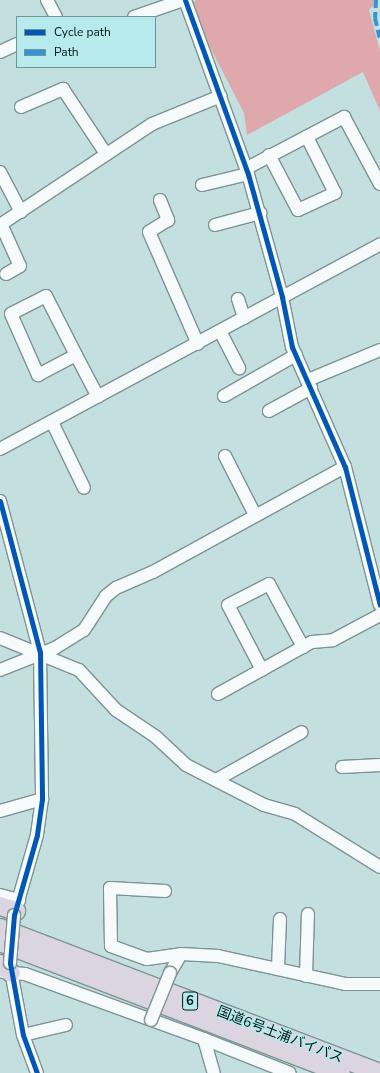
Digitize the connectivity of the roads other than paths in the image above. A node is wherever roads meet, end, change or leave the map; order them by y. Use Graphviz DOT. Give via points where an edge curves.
graph roads {
  1 [pos="47,0"];
  2 [pos="184,0"];
  3 [pos="55,16"];
  4 [pos="137,16"];
  5 [pos="16,44"];
  6 [pos="0,52"];
  7 [pos="221,96"];
  8 [pos="21,108"];
  9 [pos="307,137"];
  10 [pos="106,154"];
  11 [pos="268,155"];
  12 [pos="248,171"];
  13 [pos="0,174"];
  14 [pos="380,184"];
  15 [pos="202,186"];
  16 [pos="160,200"];
  17 [pos="21,212"];
  18 [pos="260,213"];
  19 [pos="1,224"];
  20 [pos="215,225"];
  21 [pos="380,244"];
  22 [pos="6,274"];
  23 [pos="282,297"];
  24 [pos="238,299"];
  25 [pos="244,318"];
  26 [pos="220,331"];
  27 [pos="198,344"];
  28 [pos="380,350"];
  29 [pos="76,355"];
  30 [pos="296,355"];
  31 [pos="239,368"];
  32 [pos="309,384"];
  33 [pos="224,396"];
  34 [pos="98,397"];
  35 [pos="269,411"];
  36 [pos="52,422"];
  37 [pos="0,449"];
  38 [pos="225,456"];
  39 [pos="345,467"];
  40 [pos="84,488"];
  41 [pos="0,502"];
  42 [pos="255,515"];
  43 [pos="380,605"];
  44 [pos="380,615"];
  45 [pos="0,638"];
  46 [pos="303,647"];
  47 [pos="40,652"];
  48 [pos="0,670"];
  49 [pos="262,670"];
  50 [pos="218,694"];
  51 [pos="302,732"];
  52 [pos="380,765"];
  53 [pos="342,767"];
  54 [pos="216,780"];
  55 [pos="42,799"];
  56 [pos="0,811"];
  57 [pos="380,867"];
  58 [pos="165,891"];
  59 [pos="0,895"];
  60 [pos="12,908"];
  61 [pos="308,914"];
  62 [pos="280,919"];
  63 [pos="0,928"];
  64 [pos="0,942"];
  65 [pos="181,954"];
  66 [pos="278,967"];
  67 [pos="5,968"];
  68 [pos="306,976"];
  69 [pos="380,984"];
  70 [pos="151,1020"];
  71 [pos="66,1025"];
  72 [pos="23,1035"];
  73 [pos="204,1039"];
  74 [pos="37,1073"];
  75 [pos="214,1073"];
  76 [pos="290,1073"];
  77 [pos="341,1073"];
  78 [pos="380,1073"];
  1 -- 3 [label="street"];
  2 -- 4 [label="street"];
  2 -- 7 [label="street"];
  5 -- 6 [label="street"];
  7 -- 10 [label="street" via="152,124"];
  7 -- 12 [label="street"];
  8 -- 10 [label="street" via="63,89"];
  9 -- 11 [label="street"];
  9 -- 11 [label="street" via="335,193 298,210"];
  9 -- 14 [label="street" via="344,117"];
  10 -- 17 [label="street"];
  11 -- 12 [label="street"];
  12 -- 15 [label="street"];
  12 -- 18 [label="street"];
  13 -- 17 [label="street"];
  16 -- 27 [label="street" via="168,220 149,232"];
  17 -- 19 [label="street"];
  18 -- 20 [label="street"];
  18 -- 23 [label="street"];
  19 -- 22 [label="street" via="20,266"];
  21 -- 23 [label="street"];
  23 -- 25 [label="street"];
  23 -- 30 [label="street"];
  24 -- 25 [label="street"];
  25 -- 26 [label="street"];
  26 -- 27 [label="street"];
  26 -- 31 [label="street"];
  27 -- 34 [label="street"];
  28 -- 32 [label="street"];
  29 -- 29 [label="street" via="46,296 11,314 38,376"];
  29 -- 34 [label="street"];
  30 -- 32 [label="street"];
  30 -- 33 [label="street"];
  32 -- 35 [label="street"];
  32 -- 39 [label="street"];
  34 -- 36 [label="street"];
  36 -- 37 [label="street"];
  36 -- 40 [label="street"];
  38 -- 42 [label="street"];
  39 -- 42 [label="street"];
  39 -- 43 [label="street"];
  41 -- 47 [label="street"];
  42 -- 47 [label="street" via="153,572 116,588 106,596 84,630 64,643"];
  44 -- 46 [label="street" via="333,640 312,642"];
  45 -- 47 [label="street"];
  46 -- 49 [label="street"];
  46 -- 49 [label="street" via="269,584 228,605"];
  47 -- 48 [label="street"];
  47 -- 54 [label="street" via="79,670 116,710 156,737 186,765"];
  47 -- 55 [label="street"];
  49 -- 50 [label="street"];
  51 -- 54 [label="street"];
  52 -- 53 [label="street"];
  54 -- 57 [label="street" via="264,805 295,814"];
  55 -- 56 [label="street"];
  55 -- 60 [label="street" via="36,835"];
  58 -- 65 [label="street" via="110,888 111,946 147,959"];
  59 -- 60 [label="street"];
  60 -- 67 [label="street, bridge"];
  61 -- 68 [label="street"];
  62 -- 66 [label="street"];
  63 -- 78 [label="highway, 国道6号土浦バイパス / 6"];
  64 -- 77 [label="highway, 国道6号土浦バイパス / 6"];
  65 -- 66 [label="street" via="218,956"];
  65 -- 70 [label="street, bridge" via="170,973"];
  66 -- 68 [label="street"];
  67 -- 70 [label="street"];
  67 -- 72 [label="street"];
  68 -- 69 [label="street" via="345,984"];
  70 -- 73 [label="street"];
  71 -- 72 [label="street"];
  72 -- 74 [label="street"];
  73 -- 75 [label="street"];
  73 -- 76 [label="street"];
}
